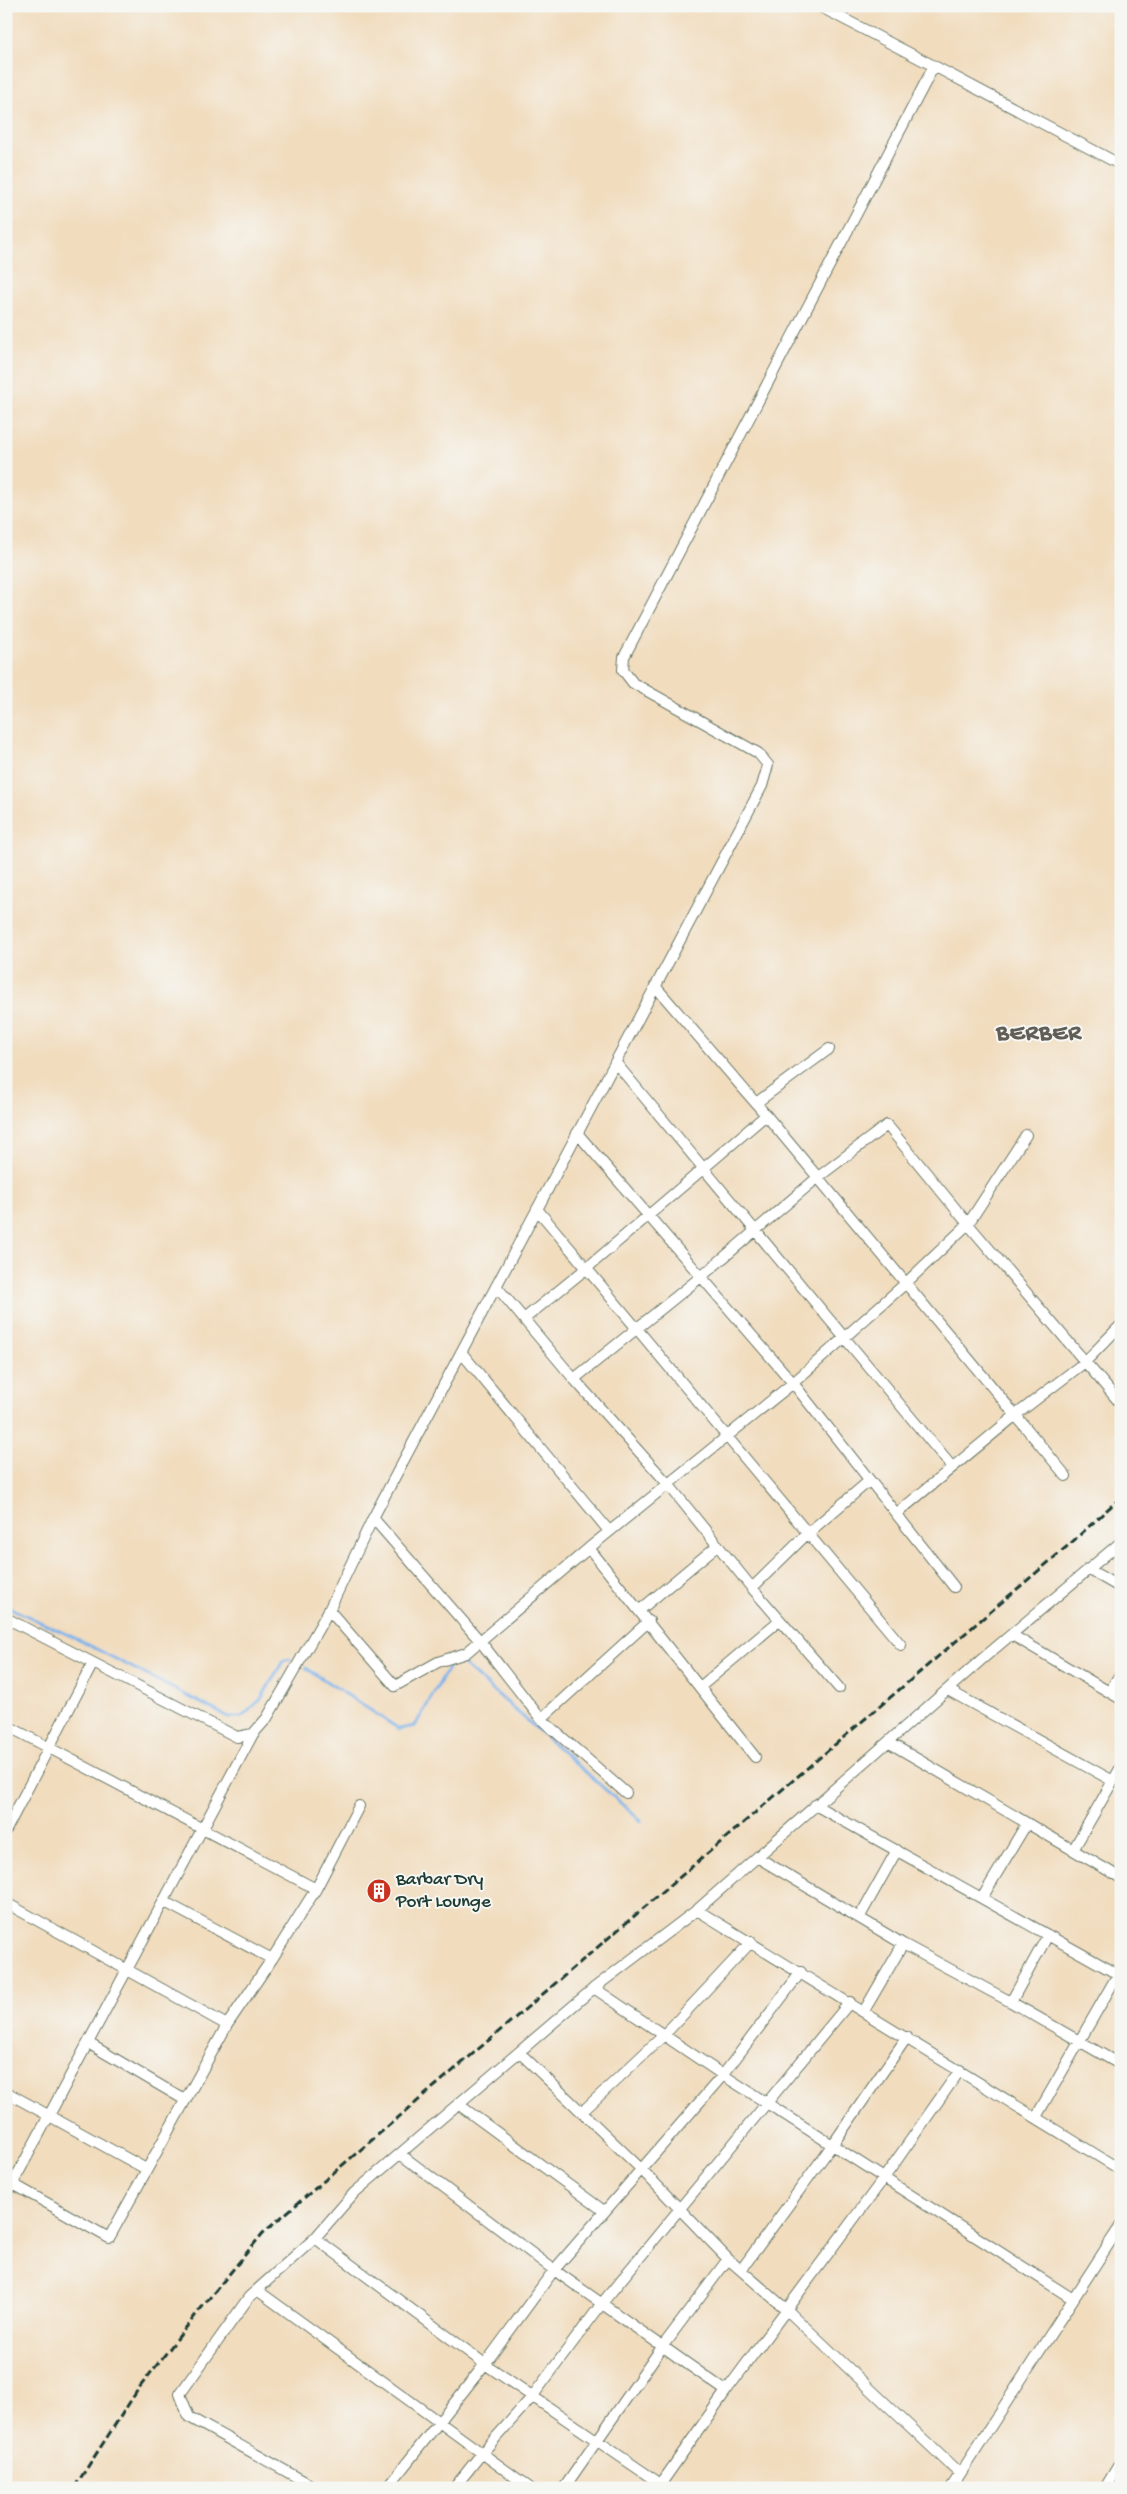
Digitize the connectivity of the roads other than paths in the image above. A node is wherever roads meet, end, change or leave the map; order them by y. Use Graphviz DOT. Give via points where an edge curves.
graph roads {
  1 [pos="819,6"];
  2 [pos="934,66"];
  3 [pos="1121,165"];
  4 [pos="655,986"];
  5 [pos="829,1049"];
  6 [pos="615,1062"];
  7 [pos="756,1103"];
  8 [pos="766,1115"];
  9 [pos="578,1133"];
  10 [pos="1026,1135"];
  11 [pos="701,1169"];
  12 [pos="817,1178"];
  13 [pos="537,1209"];
  14 [pos="648,1214"];
  15 [pos="968,1224"];
  16 [pos="755,1231"];
  17 [pos="588,1268"];
  18 [pos="702,1276"];
  19 [pos="906,1283"];
  20 [pos="496,1286"];
  21 [pos="524,1319"];
  22 [pos="1121,1325"];
  23 [pos="637,1328"];
  24 [pos="844,1338"];
  25 [pos="461,1352"];
  26 [pos="1084,1362"];
  27 [pos="574,1379"];
  28 [pos="793,1383"];
  29 [pos="1121,1404"];
  30 [pos="1016,1414"];
  31 [pos="726,1437"];
  32 [pos="952,1467"];
  33 [pos="1066,1476"];
  34 [pos="869,1481"];
  35 [pos="668,1484"];
  36 [pos="896,1514"];
  37 [pos="373,1518"];
  38 [pos="609,1531"];
  39 [pos="806,1534"];
  40 [pos="1121,1542"];
  41 [pos="718,1544"];
  42 [pos="589,1548"];
  43 [pos="1088,1569"];
  44 [pos="954,1587"];
  45 [pos="752,1588"];
  46 [pos="1121,1588"];
  47 [pos="329,1610"];
  48 [pos="640,1610"];
  49 [pos="6,1618"];
  50 [pos="780,1620"];
  51 [pos="649,1621"];
  52 [pos="1012,1635"];
  53 [pos="480,1641"];
  54 [pos="901,1646"];
  55 [pos="93,1663"];
  56 [pos="1121,1673"];
  57 [pos="700,1687"];
  58 [pos="839,1688"];
  59 [pos="948,1690"];
  60 [pos="1109,1692"];
  61 [pos="1121,1699"];
  62 [pos="542,1719"];
  63 [pos="6,1724"];
  64 [pos="253,1734"];
  65 [pos="888,1742"];
  66 [pos="49,1747"];
  67 [pos="755,1757"];
  68 [pos="1121,1767"];
  69 [pos="1113,1781"];
  70 [pos="626,1793"];
  71 [pos="815,1805"];
  72 [pos="359,1806"];
  73 [pos="1026,1822"];
  74 [pos="203,1827"];
  75 [pos="6,1830"];
  76 [pos="896,1850"];
  77 [pos="1073,1850"];
  78 [pos="757,1857"];
  79 [pos="1121,1878"];
  80 [pos="316,1889"];
  81 [pos="982,1898"];
  82 [pos="163,1901"];
  83 [pos="6,1904"];
  84 [pos="697,1910"];
  85 [pos="859,1918"];
  86 [pos="1048,1935"];
  87 [pos="751,1942"];
  88 [pos="903,1944"];
  89 [pos="272,1959"];
  90 [pos="126,1970"];
  91 [pos="801,1972"];
  92 [pos="1120,1973"];
  93 [pos="594,1988"];
  94 [pos="850,2002"];
  95 [pos="1011,2002"];
  96 [pos="864,2011"];
  97 [pos="227,2025"];
  98 [pos="664,2035"];
  99 [pos="907,2037"];
  100 [pos="1080,2041"];
  101 [pos="88,2043"];
  102 [pos="519,2052"];
  103 [pos="1121,2065"];
  104 [pos="960,2070"];
  105 [pos="723,2075"];
  106 [pos="6,2092"];
  107 [pos="185,2100"];
  108 [pos="766,2102"];
  109 [pos="458,2104"];
  110 [pos="582,2112"];
  111 [pos="50,2115"];
  112 [pos="1036,2117"];
  113 [pos="833,2144"];
  114 [pos="400,2154"];
  115 [pos="640,2168"];
  116 [pos="146,2169"];
  117 [pos="1121,2170"];
  118 [pos="884,2178"];
  119 [pos="13,2184"];
  120 [pos="6,2196"];
  121 [pos="680,2209"];
  122 [pos="604,2211"];
  123 [pos="1121,2225"];
  124 [pos="314,2238"];
  125 [pos="728,2259"];
  126 [pos="554,2270"];
  127 [pos="741,2270"];
  128 [pos="257,2290"];
  129 [pos="1073,2299"];
  130 [pos="603,2302"];
  131 [pos="788,2310"];
  132 [pos="662,2347"];
  133 [pos="485,2364"];
  134 [pos="726,2391"];
  135 [pos="532,2397"];
  136 [pos="438,2420"];
  137 [pos="596,2441"];
  138 [pos="482,2453"];
  139 [pos="1121,2461"];
  140 [pos="960,2474"];
  141 [pos="662,2486"];
  142 [pos="316,2488"];
  143 [pos="387,2488"];
  144 [pos="454,2488"];
  145 [pos="530,2488"];
  146 [pos="564,2488"];
  147 [pos="951,2488"];
  148 [pos="1105,2488"];
  1 -- 2 [label="street"];
  2 -- 3 [label="street"];
  2 -- 4 [label="street" via="624,657 623,670 634,684 758,753 768,765 762,786"];
  4 -- 6 [label="street"];
  4 -- 7 [label="street"];
  5 -- 7 [label="street"];
  6 -- 9 [label="street"];
  6 -- 11 [label="street"];
  7 -- 8 [label="street"];
  8 -- 11 [label="street"];
  8 -- 12 [label="street"];
  9 -- 13 [label="street"];
  9 -- 14 [label="street"];
  10 -- 15 [label="street"];
  11 -- 14 [label="street"];
  11 -- 16 [label="street"];
  12 -- 15 [label="street" via="887,1125"];
  12 -- 16 [label="street"];
  12 -- 19 [label="street"];
  13 -- 17 [label="street"];
  13 -- 20 [label="street"];
  14 -- 17 [label="street"];
  14 -- 18 [label="street"];
  15 -- 19 [label="street"];
  15 -- 26 [label="street"];
  16 -- 18 [label="street"];
  16 -- 24 [label="street"];
  17 -- 21 [label="street"];
  17 -- 23 [label="street"];
  18 -- 23 [label="street"];
  18 -- 28 [label="street"];
  19 -- 24 [label="street"];
  19 -- 30 [label="street"];
  20 -- 21 [label="street"];
  20 -- 25 [label="street"];
  21 -- 27 [label="street"];
  22 -- 26 [label="street"];
  23 -- 27 [label="street"];
  23 -- 31 [label="street"];
  24 -- 28 [label="street"];
  24 -- 32 [label="street"];
  25 -- 37 [label="street"];
  25 -- 38 [label="street"];
  26 -- 29 [label="street"];
  26 -- 30 [label="street"];
  27 -- 35 [label="street"];
  28 -- 31 [label="street"];
  28 -- 34 [label="street"];
  30 -- 32 [label="street"];
  30 -- 33 [label="street"];
  31 -- 35 [label="street"];
  31 -- 39 [label="street"];
  32 -- 36 [label="street"];
  34 -- 36 [label="street"];
  34 -- 39 [label="street"];
  35 -- 38 [label="street"];
  35 -- 41 [label="street"];
  36 -- 44 [label="street"];
  37 -- 47 [label="street"];
  37 -- 53 [label="street"];
  38 -- 42 [label="street"];
  39 -- 45 [label="street"];
  39 -- 54 [label="street"];
  40 -- 43 [label="street"];
  41 -- 45 [label="street"];
  41 -- 48 [label="street"];
  42 -- 48 [label="street"];
  42 -- 53 [label="street"];
  43 -- 46 [label="street"];
  43 -- 52 [label="street"];
  45 -- 50 [label="street"];
  47 -- 53 [label="street" via="395,1686 438,1662 466,1652"];
  47 -- 64 [label="street" via="267,1718"];
  48 -- 51 [label="street"];
  49 -- 55 [label="street"];
  50 -- 57 [label="street"];
  50 -- 58 [label="street"];
  51 -- 57 [label="street"];
  51 -- 62 [label="street"];
  52 -- 59 [label="street"];
  52 -- 60 [label="street"];
  53 -- 62 [label="street"];
  55 -- 64 [label="street" via="237,1737"];
  55 -- 66 [label="street"];
  56 -- 60 [label="street"];
  57 -- 67 [label="street"];
  59 -- 65 [label="street"];
  59 -- 69 [label="street"];
  60 -- 61 [label="street"];
  62 -- 70 [label="street"];
  63 -- 66 [label="street"];
  64 -- 74 [label="street"];
  65 -- 71 [label="street"];
  65 -- 73 [label="street"];
  66 -- 74 [label="street"];
  66 -- 75 [label="street"];
  68 -- 69 [label="street"];
  69 -- 77 [label="street"];
  71 -- 76 [label="street"];
  71 -- 78 [label="street"];
  72 -- 80 [label="street"];
  73 -- 77 [label="street"];
  73 -- 81 [label="street"];
  74 -- 80 [label="street"];
  74 -- 82 [label="street"];
  76 -- 81 [label="street"];
  76 -- 85 [label="street"];
  77 -- 79 [label="street"];
  78 -- 84 [label="street"];
  78 -- 85 [label="street"];
  80 -- 89 [label="street"];
  81 -- 86 [label="street"];
  82 -- 89 [label="street"];
  82 -- 90 [label="street"];
  83 -- 90 [label="street"];
  84 -- 87 [label="street"];
  84 -- 93 [label="street"];
  85 -- 88 [label="street"];
  86 -- 92 [label="street"];
  86 -- 95 [label="street"];
  87 -- 91 [label="street"];
  87 -- 98 [label="street"];
  88 -- 95 [label="street"];
  88 -- 96 [label="street"];
  89 -- 97 [label="street"];
  90 -- 97 [label="street"];
  90 -- 101 [label="street"];
  91 -- 94 [label="street"];
  91 -- 105 [label="street"];
  92 -- 100 [label="street"];
  93 -- 98 [label="street"];
  93 -- 102 [label="street"];
  94 -- 96 [label="street"];
  94 -- 108 [label="street"];
  95 -- 100 [label="street"];
  96 -- 99 [label="street"];
  97 -- 107 [label="street"];
  98 -- 105 [label="street"];
  98 -- 110 [label="street"];
  99 -- 104 [label="street"];
  99 -- 113 [label="street"];
  100 -- 103 [label="street"];
  100 -- 112 [label="street"];
  101 -- 107 [label="street"];
  101 -- 111 [label="street"];
  102 -- 109 [label="street"];
  102 -- 110 [label="street"];
  104 -- 112 [label="street"];
  104 -- 118 [label="street"];
  105 -- 108 [label="street"];
  105 -- 115 [label="street"];
  106 -- 111 [label="street"];
  107 -- 116 [label="street"];
  108 -- 113 [label="street"];
  108 -- 121 [label="street"];
  109 -- 114 [label="street"];
  109 -- 122 [label="street"];
  110 -- 115 [label="street"];
  111 -- 116 [label="street"];
  111 -- 119 [label="street"];
  112 -- 117 [label="street"];
  113 -- 118 [label="street"];
  113 -- 127 [label="street"];
  114 -- 124 [label="street" via="354,2193"];
  114 -- 126 [label="street"];
  115 -- 121 [label="street"];
  115 -- 122 [label="street"];
  116 -- 119 [label="street" via="108,2238"];
  118 -- 129 [label="street"];
  118 -- 131 [label="street"];
  119 -- 120 [label="street"];
  121 -- 125 [label="street"];
  121 -- 130 [label="street"];
  122 -- 126 [label="street"];
  123 -- 129 [label="street"];
  124 -- 128 [label="street"];
  124 -- 133 [label="street"];
  125 -- 127 [label="street"];
  125 -- 132 [label="street"];
  126 -- 130 [label="street"];
  126 -- 133 [label="street"];
  127 -- 131 [label="street"];
  128 -- 136 [label="street"];
  128 -- 142 [label="street" via="180,2394 189,2416"];
  129 -- 140 [label="street"];
  130 -- 132 [label="street"];
  130 -- 135 [label="street"];
  131 -- 134 [label="street"];
  131 -- 140 [label="street"];
  132 -- 134 [label="street"];
  132 -- 137 [label="street"];
  133 -- 135 [label="street"];
  133 -- 136 [label="street"];
  134 -- 141 [label="street"];
  135 -- 137 [label="street"];
  135 -- 138 [label="street"];
  136 -- 138 [label="street"];
  136 -- 143 [label="street"];
  137 -- 141 [label="street"];
  137 -- 146 [label="street"];
  138 -- 144 [label="street"];
  138 -- 145 [label="street"];
  139 -- 148 [label="street"];
  140 -- 147 [label="street"];
}
